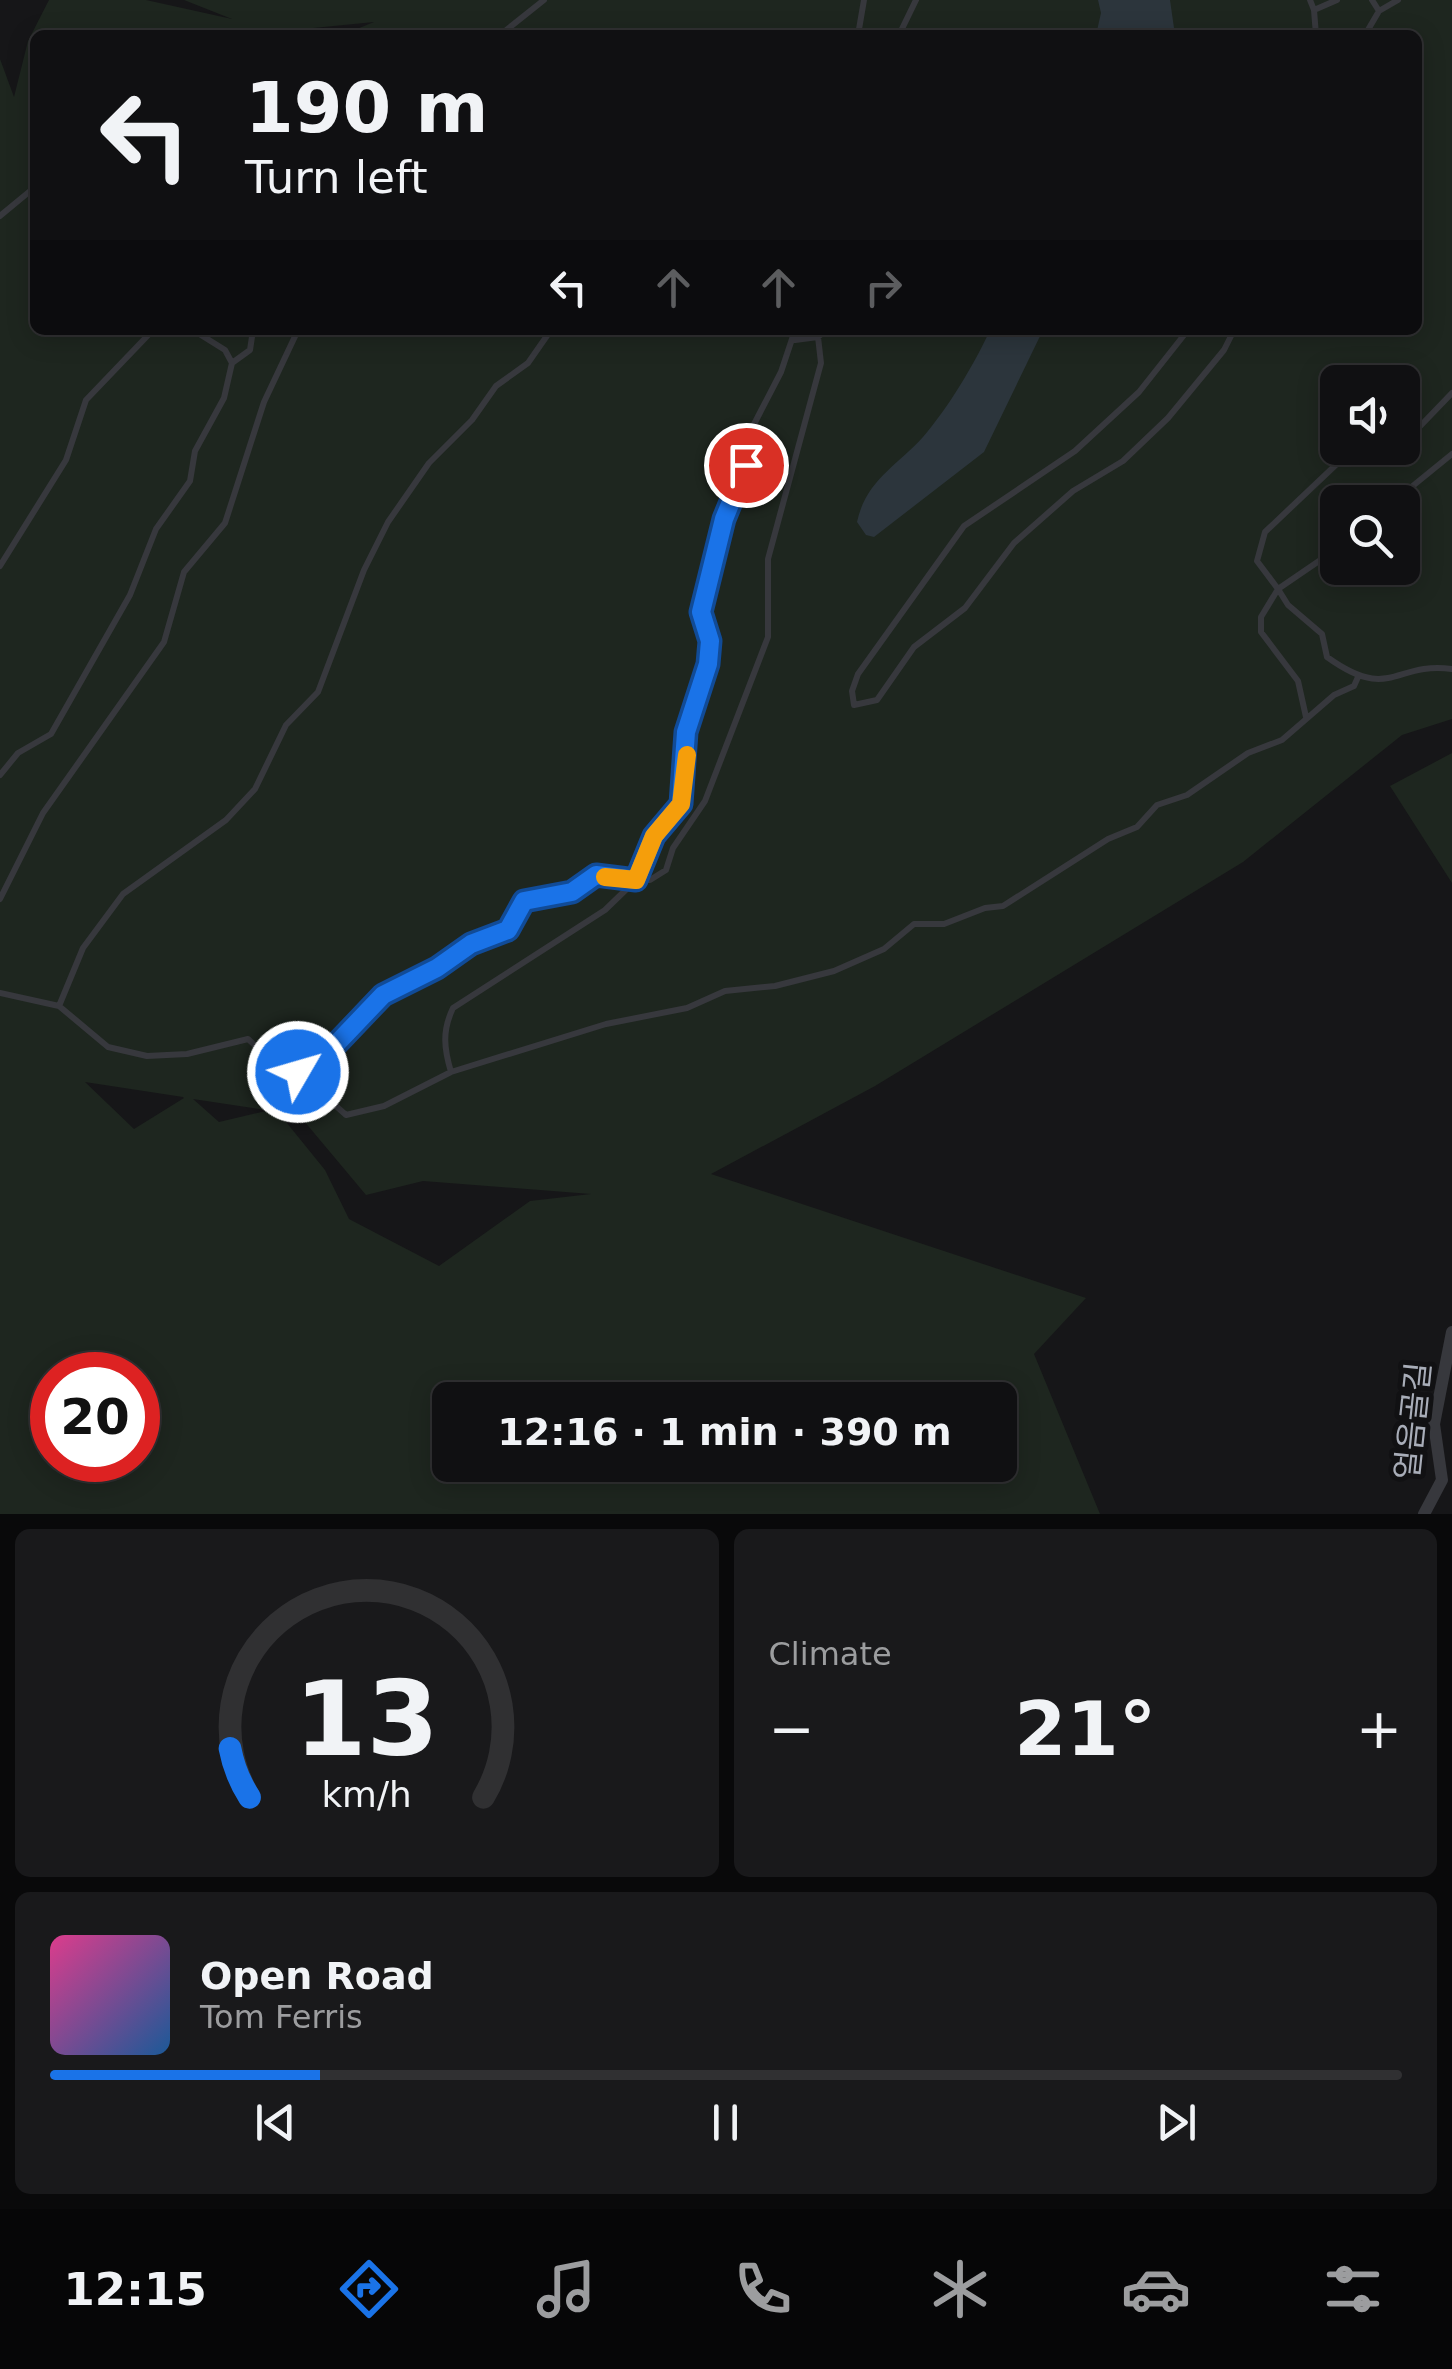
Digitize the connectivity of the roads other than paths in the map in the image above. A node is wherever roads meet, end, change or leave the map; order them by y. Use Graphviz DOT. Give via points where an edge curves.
graph roads {
  1 [pos="544,0"];
  2 [pos="864,0"];
  3 [pos="916,0"];
  4 [pos="1310,0"];
  5 [pos="1338,0"];
  6 [pos="1372,0"];
  7 [pos="1398,0"];
  8 [pos="1314,10"];
  9 [pos="1380,11"];
  10 [pos="506,30"];
  11 [pos="859,30"];
  12 [pos="902,30"];
  13 [pos="1316,30"];
  14 [pos="1368,30"];
  15 [pos="30,191"];
  16 [pos="0,216"];
  17 [pos="148,335"];
  18 [pos="201,335"];
  19 [pos="252,335"];
  20 [pos="296,335"];
  21 [pos="547,335"];
  22 [pos="796,335"];
  23 [pos="820,335"];
  24 [pos="1184,335"];
  25 [pos="1232,335"];
  26 [pos="818,337"];
  27 [pos="795,340"];
  28 [pos="232,363"];
  29 [pos="1452,393"];
  30 [pos="1420,426"];
  31 [pos="1452,454"];
  32 [pos="1336,465"];
  33 [pos="1415,485"];
  34 [pos="1320,560"];
  35 [pos="0,566"];
  36 [pos="1278,589"];
  37 [pos="1452,669"];
  38 [pos="1358,677"];
  39 [pos="1306,716"];
  40 [pos="0,774"];
  41 [pos="636,880"];
  42 [pos="0,900"];
  43 [pos="0,993"];
  44 [pos="59,1006"];
  45 [pos="298,1072"];
  46 [pos="451,1072"];
  47 [pos="1452,1332"];
  48 [pos="1424,1514"];
  1 -- 10 [label="lane"];
  2 -- 11 [label="lane"];
  3 -- 12 [label="lane"];
  4 -- 8 [label="lane"];
  5 -- 8 [label="lane"];
  6 -- 9 [label="lane"];
  7 -- 9 [label="lane"];
  8 -- 13 [label="lane"];
  9 -- 14 [label="lane"];
  15 -- 16 [label="lane"];
  17 -- 35 [label="lane" via="86,400 66,460"];
  18 -- 28 [label="lane" via="226,350"];
  19 -- 28 [label="lane" via="250,350"];
  20 -- 42 [label="lane" via="264,402 224,522 184,572 164,642 43,813"];
  21 -- 44 [label="lane" via="429,463 388,522 318,692 286,724 255,789 226,820 124,894 83,948"];
  22 -- 27 [label="lane"];
  23 -- 26 [label="lane"];
  24 -- 25 [label="lane" via="1139,392 1075,452 964,526 858,674 854,705 877,700 914,647 965,608 1014,543 1072,492 1123,461 1168,418"];
  26 -- 27 [label="lane"];
  26 -- 41 [label="lane" via="821,362 768,559 768,637 705,801 666,870"];
  27 -- 41 [label="lane" via="751,430 746,465 710,567 701,612 710,641 708,664 686,732 681,804 654,836"];
  28 -- 40 [label="lane" via="224,398 195,451 190,481 156,529 130,594 51,734"];
  29 -- 30 [label="lane"];
  31 -- 33 [label="lane"];
  32 -- 36 [label="lane" via="1266,532 1257,561"];
  34 -- 36 [label="lane"];
  36 -- 38 [label="lane" via="1322,634 1327,656"];
  36 -- 39 [label="lane" via="1260,617 1262,632 1298,681"];
  37 -- 38 [label="lane" via="1376,682"];
  38 -- 39 [label="lane"];
  39 -- 46 [label="lane" via="1282,740 1248,753 1187,796 1157,805 1136,826 1003,906 944,924 914,924 884,949 834,972 725,991 687,1008 606,1024"];
  41 -- 45 [label="lane" via="596,875 572,892 524,901 508,930 383,995 321,1060"];
  41 -- 46 [label="lane" via="605,910 453,1008 444,1037"];
  43 -- 44 [label="lane"];
  44 -- 45 [label="lane" via="108,1047 147,1056 188,1054 248,1039 280,1068"];
  45 -- 46 [label="lane" via="346,1116 384,1106"];
  47 -- 48 [label="street, 얼음골길" via="1434,1424 1442,1480"];
}
